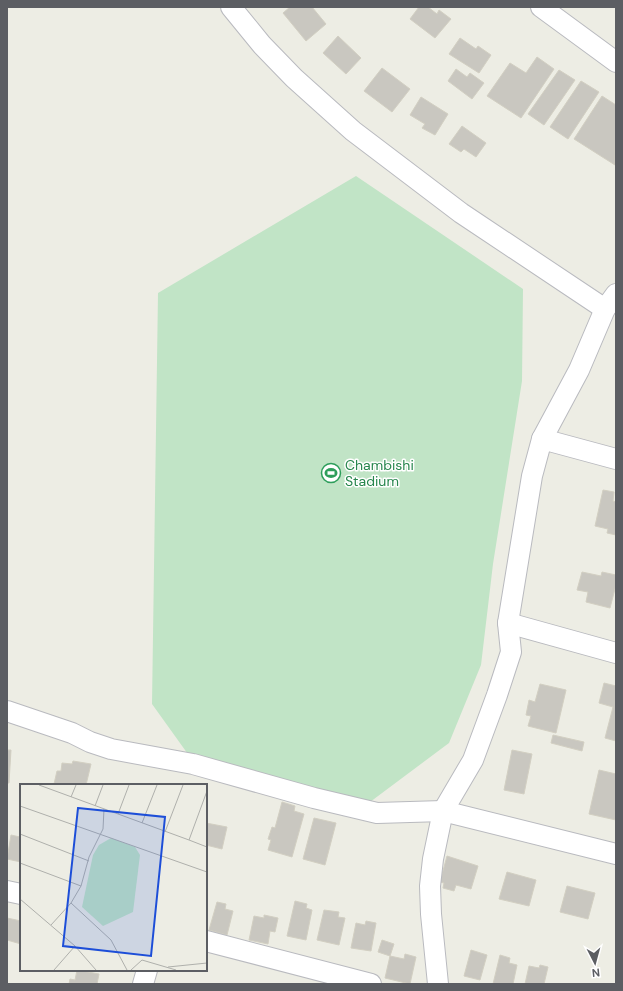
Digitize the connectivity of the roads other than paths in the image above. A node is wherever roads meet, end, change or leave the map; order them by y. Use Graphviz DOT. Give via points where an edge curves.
graph roads {
  1 [pos="231,7"];
  2 [pos="543,8"];
  3 [pos="616,62"];
  4 [pos="610,302"];
  5 [pos="542,439"];
  6 [pos="616,459"];
  7 [pos="508,623"];
  8 [pos="616,653"];
  9 [pos="7,711"];
  10 [pos="443,811"];
  11 [pos="616,854"];
  12 [pos="7,891"];
  13 [pos="20,894"];
  14 [pos="207,941"];
  15 [pos="147,971"];
  16 [pos="333,979"];
  17 [pos="143,984"];
  18 [pos="371,984"];
  19 [pos="438,984"];
  1 -- 4 [label="street" via="262,45 294,78 353,131 460,213"];
  2 -- 3 [label="street"];
  4 -- 5 [label="street" via="579,370"];
  5 -- 6 [label="street"];
  5 -- 7 [label="street" via="532,476"];
  7 -- 8 [label="street"];
  7 -- 10 [label="street" via="511,652 498,695 473,760"];
  9 -- 10 [label="street" via="111,749 193,764 377,813"];
  10 -- 11 [label="street"];
  10 -- 19 [label="street" via="430,886"];
  12 -- 13 [label="street"];
  14 -- 16 [label="street"];
  15 -- 17 [label="street"];
  16 -- 18 [label="street"];
}
